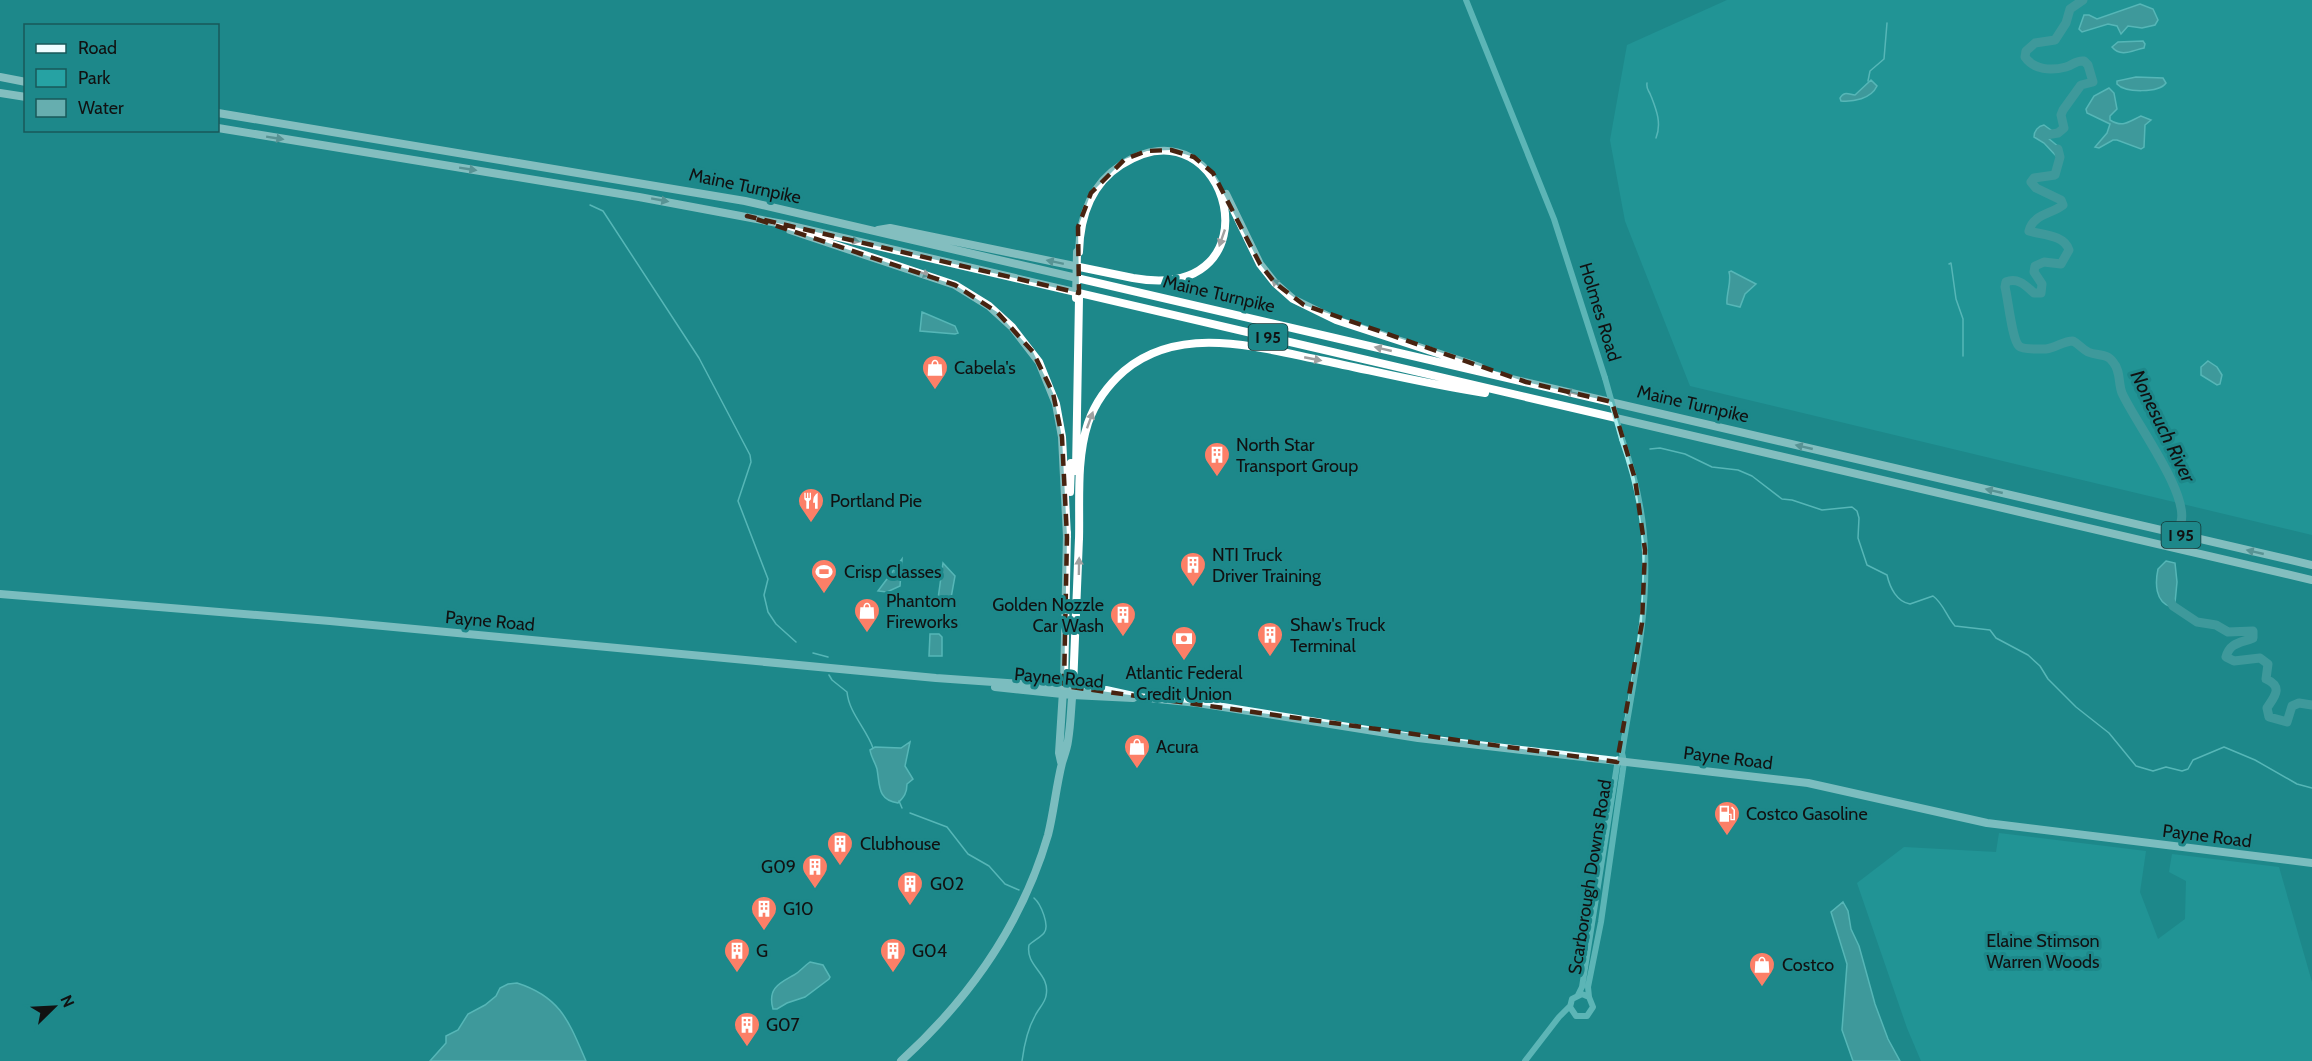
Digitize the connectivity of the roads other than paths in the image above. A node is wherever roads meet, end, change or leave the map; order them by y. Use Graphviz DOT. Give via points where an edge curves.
graph roads {
  1 [pos="1466,0"];
  2 [pos="0,78"];
  3 [pos="24,82"];
  4 [pos="0,93"];
  5 [pos="24,97"];
  6 [pos="219,113"];
  7 [pos="219,128"];
  8 [pos="747,216"];
  9 [pos="874,231"];
  10 [pos="1078,252"];
  11 [pos="1077,298"];
  12 [pos="1526,382"];
  13 [pos="1553,403"];
  14 [pos="1067,537"];
  15 [pos="1079,540"];
  16 [pos="2312,566"];
  17 [pos="2312,580"];
  18 [pos="0,594"];
  19 [pos="1068,691"];
  20 [pos="1620,762"];
  21 [pos="2312,863"];
  22 [pos="1578,995"];
  23 [pos="1589,997"];
  24 [pos="1570,1006"];
  25 [pos="1573,1014"];
  26 [pos="1554,1026"];
  27 [pos="901,1061"];
  28 [pos="1525,1061"];
  1 -- 20 [label="street, Holmes Road, bridge" via="1554,219 1639,499 1645,550 1642,623"];
  2 -- 3 [label="highway"];
  4 -- 5 [label="highway"];
  6 -- 9 [label="highway, Maine Turnpike / I 95" via="745,201"];
  7 -- 8 [label="highway, Maine Turnpike / I 95, one-way"];
  8 -- 13 [label="highway, Maine Turnpike / I 95, one-way"];
  8 -- 14 [label="highway, one-way" via="945,281 973,294 1005,319 1038,362 1056,404 1062,437"];
  10 -- 9 [label="highway, one-way" via="1083,215 1093,193 1113,170 1128,160 1151,153 1181,155 1207,171 1220,190 1226,226 1218,249 1203,267 1170,282 1133,278 890,228"];
  12 -- 9 [label="highway, Maine Turnpike / I 95, one-way"];
  10 -- 11 [label="highway, bridge"];
  12 -- 10 [label="highway, one-way" via="1336,320 1293,299 1260,264 1213,172 1183,153 1147,151 1125,159 1106,174 1085,204 1078,227"];
  11 -- 14 [label="highway"];
  11 -- 15 [label="highway"];
  16 -- 12 [label="highway, Maine Turnpike / I 95, one-way"];
  15 -- 13 [label="highway, one-way" via="1082,458 1093,411 1122,373 1163,349 1199,343 1241,345 1475,392"];
  13 -- 17 [label="highway, Maine Turnpike / I 95"];
  14 -- 19 [label="highway"];
  19 -- 15 [label="highway, one-way"];
  18 -- 19 [label="main road, Payne Road"];
  19 -- 20 [label="main road, Payne Road" via="1106,690 1418,738"];
  19 -- 27 [label="main road" via="1057,796 1043,850 1024,897 1006,933 964,997"];
  20 -- 21 [label="main road, Payne Road" via="1808,783 1986,824"];
  20 -- 22 [label="street, Scarborough Downs Road"];
  20 -- 23 [label="street, Scarborough Downs Road"];
  22 -- 23 [label="street"];
  22 -- 24 [label="street"];
  23 -- 25 [label="street" via="1593,1003 1590,1014"];
  24 -- 25 [label="street"];
  24 -- 26 [label="street"];
  25 -- 26 [label="street"];
  26 -- 28 [label="street"];
}
